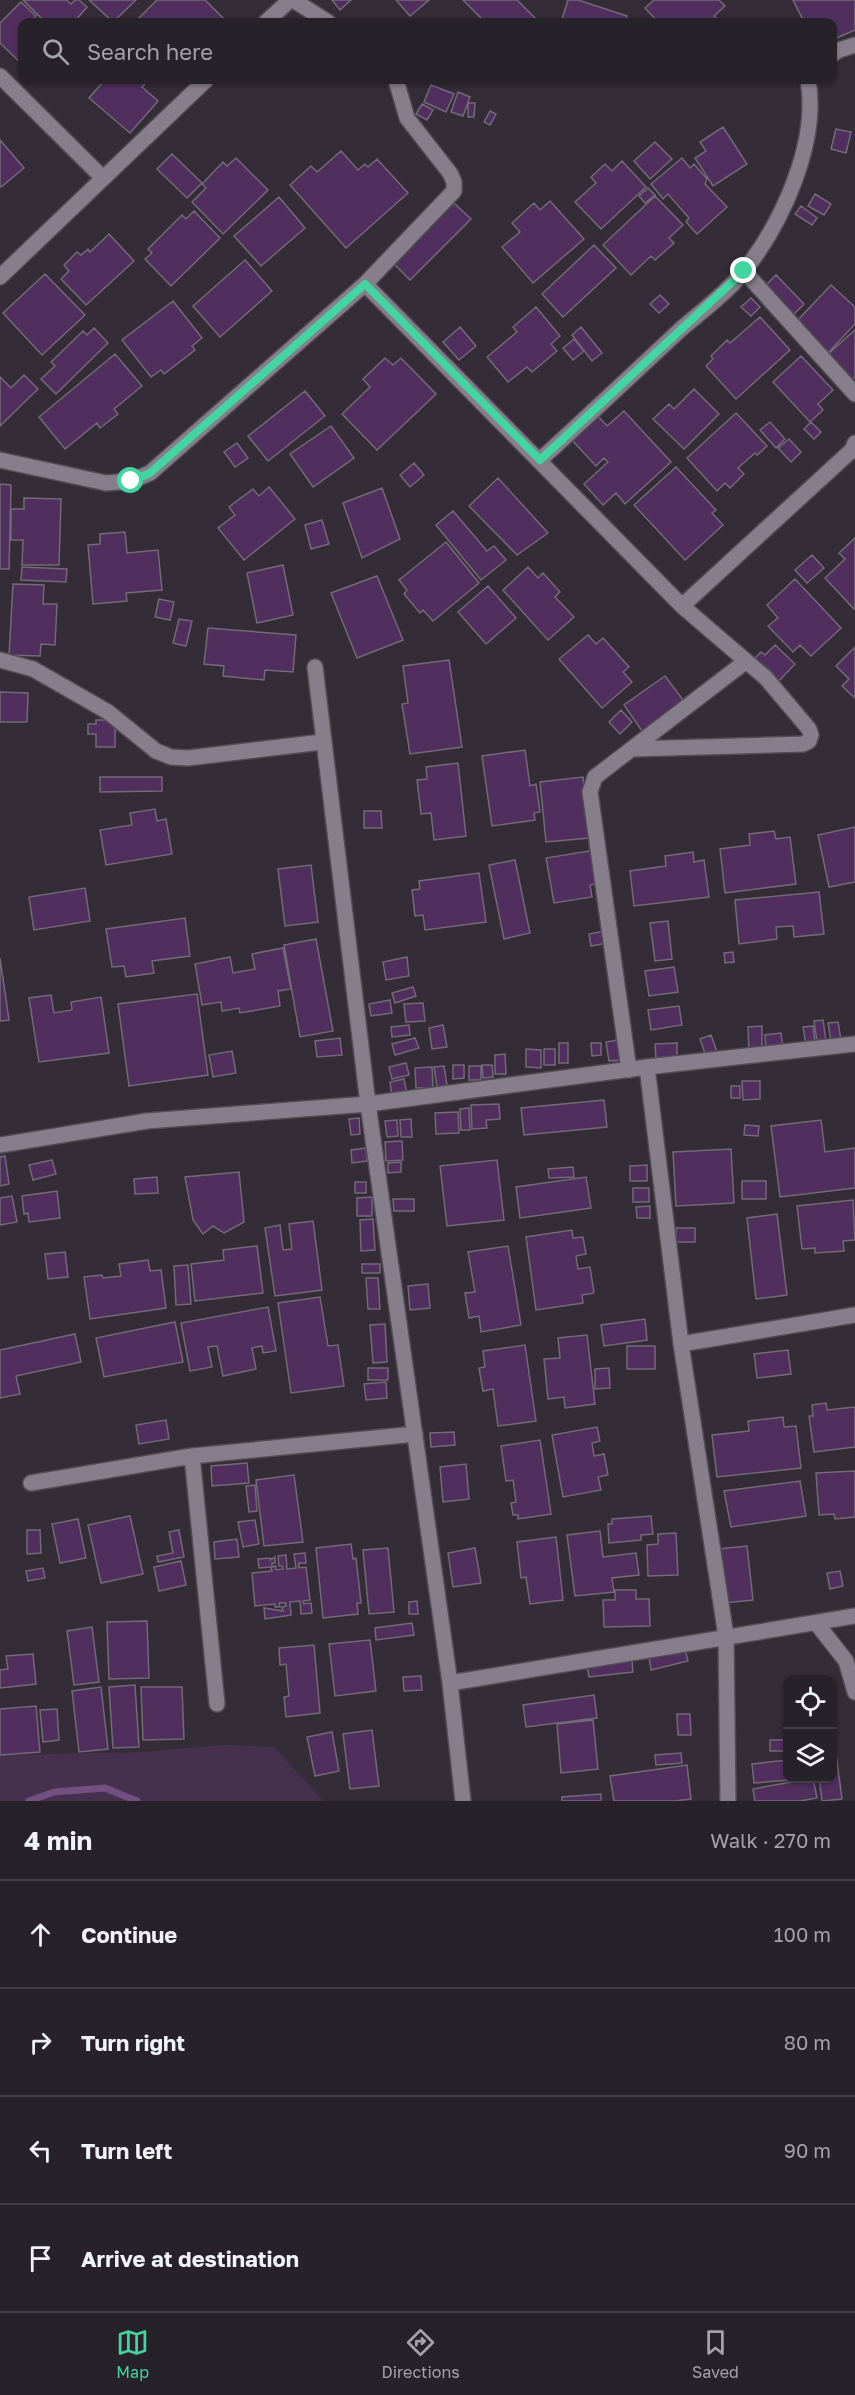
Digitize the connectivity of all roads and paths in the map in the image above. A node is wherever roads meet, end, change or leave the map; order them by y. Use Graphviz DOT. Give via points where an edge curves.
graph roads {
  1 [pos="291,0"];
  2 [pos="271,18"];
  3 [pos="321,18"];
  4 [pos="855,45"];
  5 [pos="837,51"];
  6 [pos="0,76"];
  7 [pos="202,84"];
  8 [pos="397,84"];
  9 [pos="809,84"];
  10 [pos="103,178"];
  11 [pos="744,271"];
  12 [pos="0,277"];
  13 [pos="365,284"];
  14 [pos="855,394"];
  15 [pos="854,449"];
  16 [pos="0,460"];
  17 [pos="540,460"];
  18 [pos="682,606"];
  19 [pos="0,660"];
  20 [pos="745,662"];
  21 [pos="315,668"];
  22 [pos="322,742"];
  23 [pos="632,749"];
  24 [pos="855,1044"];
  25 [pos="647,1067"];
  26 [pos="629,1070"];
  27 [pos="368,1104"];
  28 [pos="0,1145"];
  29 [pos="855,1315"];
  30 [pos="681,1344"];
  31 [pos="415,1434"];
  32 [pos="192,1456"];
  33 [pos="31,1483"];
  34 [pos="855,1616"];
  35 [pos="817,1624"];
  36 [pos="726,1636"];
  37 [pos="450,1683"];
  38 [pos="855,1692"];
  39 [pos="217,1704"];
  40 [pos="463,1801"];
  41 [pos="728,1801"];
  1 -- 2 [label="street"];
  1 -- 3 [label="street"];
  4 -- 5 [label="street"];
  6 -- 10 [label="street"];
  7 -- 10 [label="street"];
  8 -- 13 [label="street" via="406,118 450,173 454,191"];
  9 -- 11 [label="street" via="811,119 800,167 774,223"];
  10 -- 12 [label="street"];
  11 -- 14 [label="street"];
  11 -- 17 [label="street"];
  13 -- 16 [label="street" via="150,473 131,481 106,483"];
  13 -- 17 [label="street"];
  15 -- 18 [label="street"];
  17 -- 18 [label="street"];
  18 -- 20 [label="street"];
  19 -- 22 [label="street" via="33,669 108,712 156,751 171,757"];
  20 -- 23 [label="street"];
  20 -- 23 [label="street" via="766,678 809,729 809,741"];
  21 -- 22 [label="street"];
  22 -- 27 [label="street"];
  23 -- 26 [label="street" via="595,777 590,792"];
  24 -- 25 [label="street"];
  25 -- 26 [label="street"];
  25 -- 30 [label="street"];
  26 -- 27 [label="street"];
  27 -- 28 [label="street" via="147,1121"];
  27 -- 31 [label="street"];
  29 -- 30 [label="street"];
  30 -- 36 [label="street"];
  31 -- 32 [label="street"];
  31 -- 37 [label="street"];
  32 -- 33 [label="street"];
  32 -- 39 [label="street"];
  34 -- 35 [label="street"];
  35 -- 36 [label="street"];
  35 -- 38 [label="street" via="846,1661"];
  36 -- 37 [label="street"];
  36 -- 41 [label="street"];
  37 -- 40 [label="street"];
}
